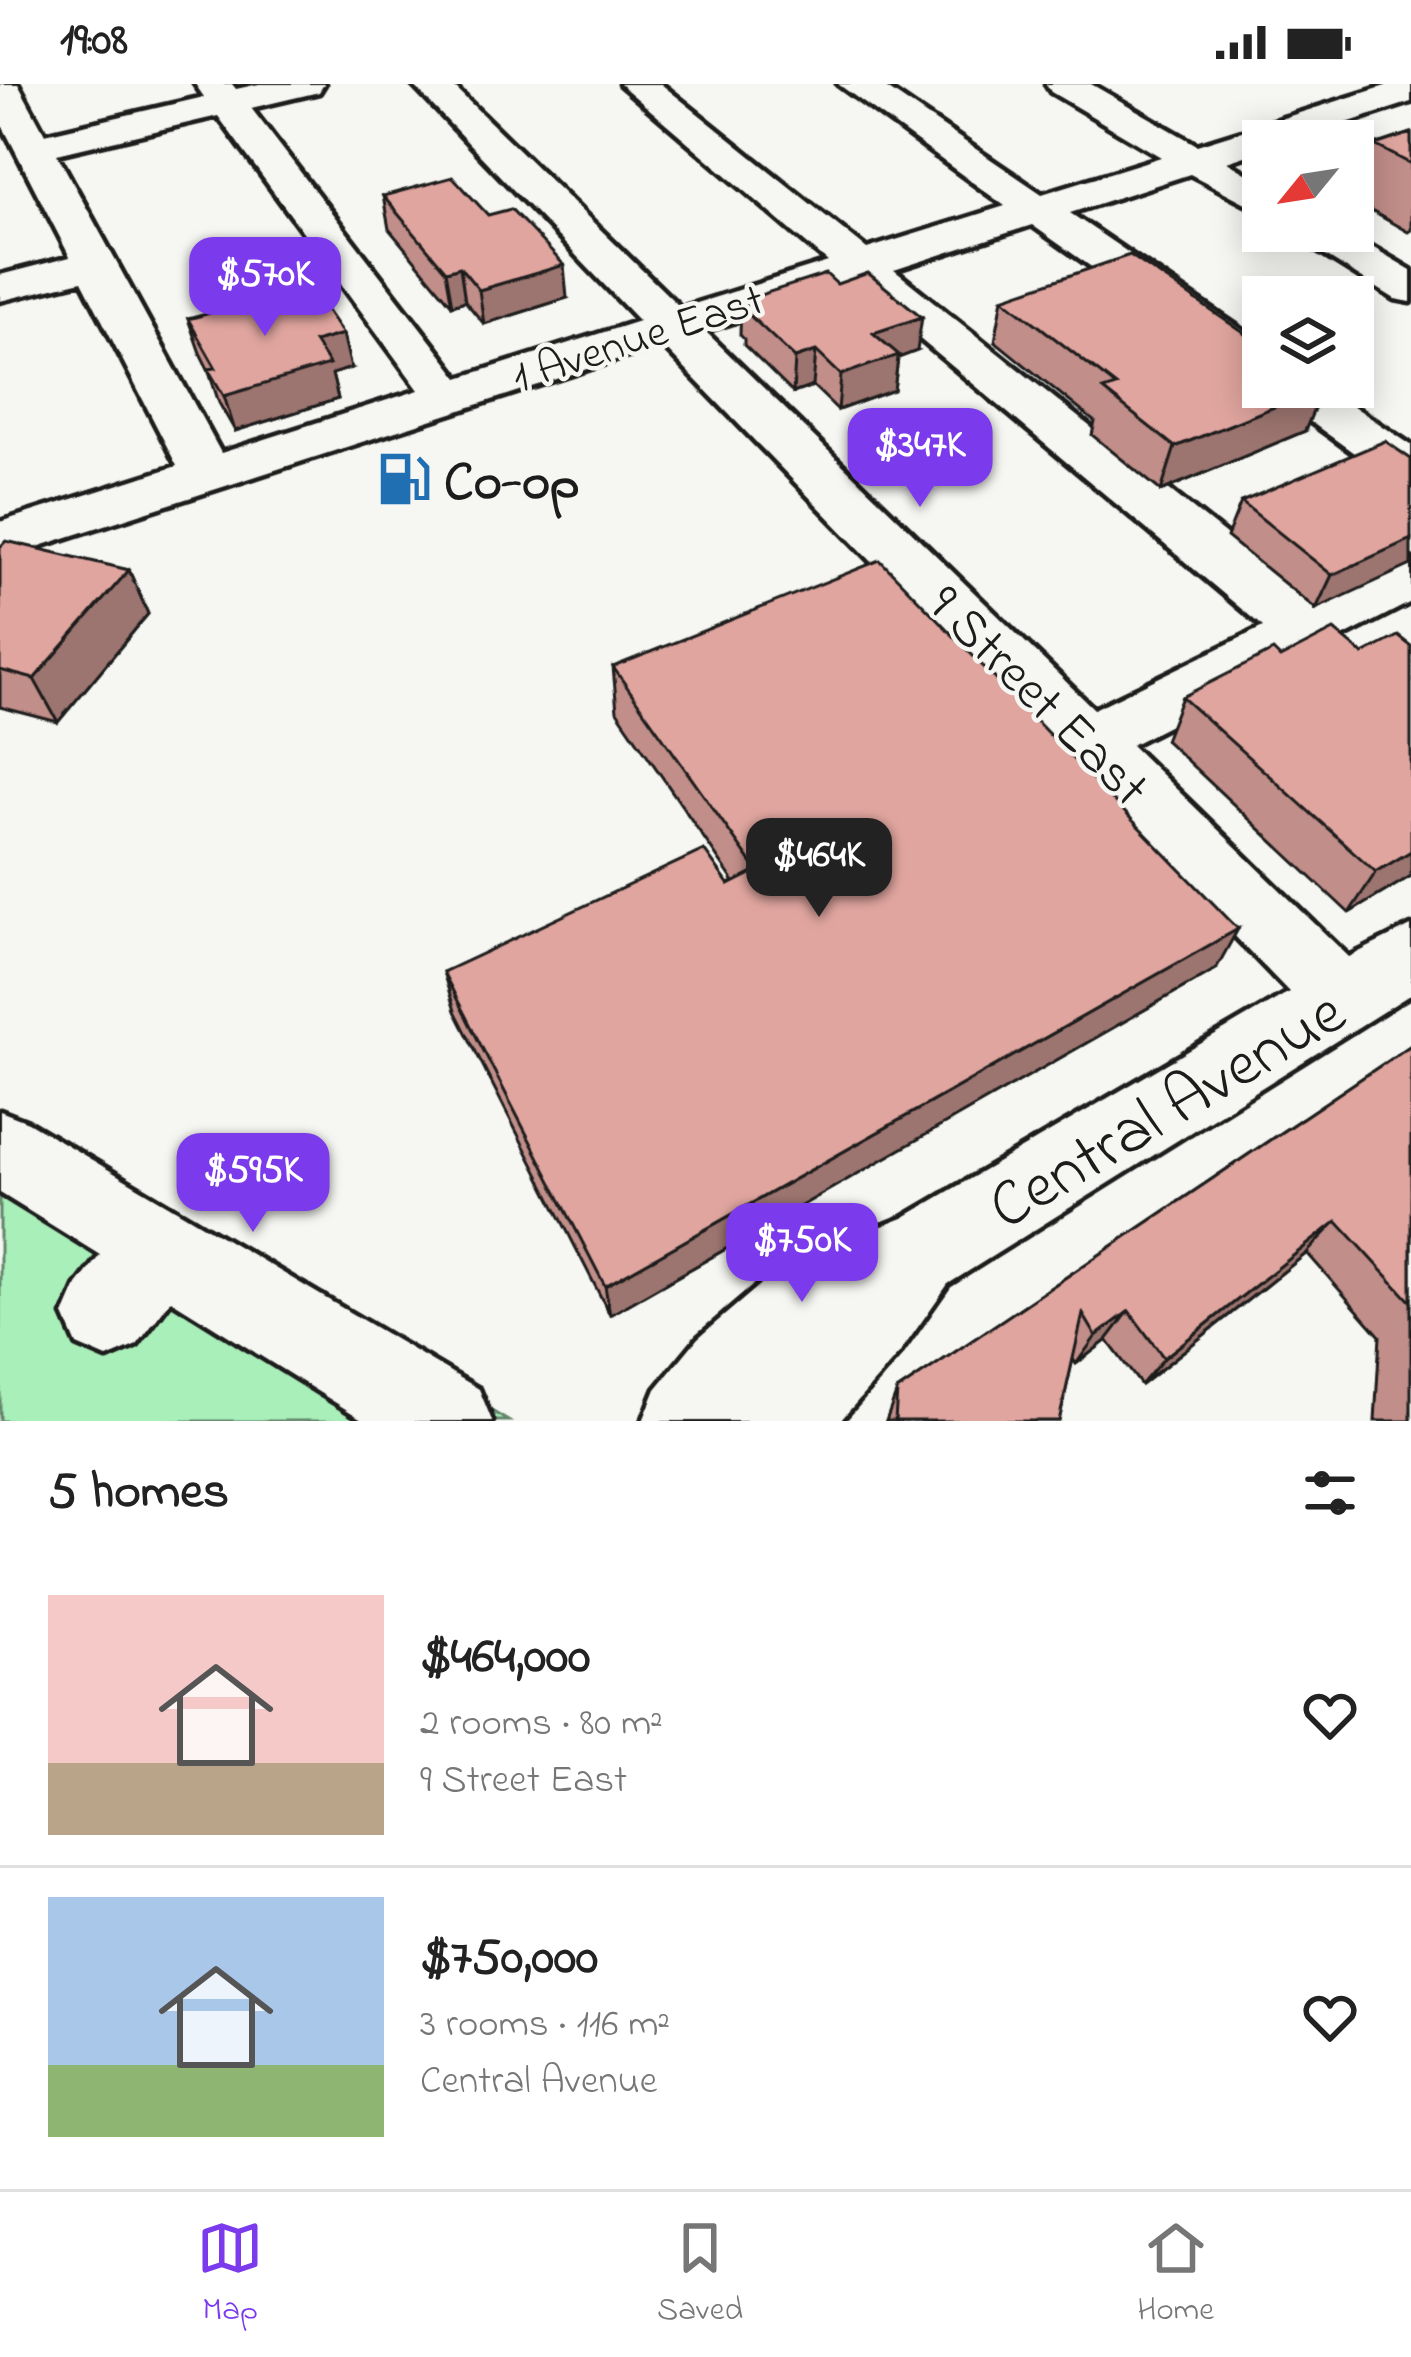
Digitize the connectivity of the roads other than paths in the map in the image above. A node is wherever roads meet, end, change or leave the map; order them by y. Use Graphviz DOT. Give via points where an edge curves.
graph roads {
  1 [pos="306,84"];
  2 [pos="430,84"];
  3 [pos="638,84"];
  4 [pos="856,84"];
  5 [pos="1064,84"];
  6 [pos="1292,84"];
  7 [pos="0,85"];
  8 [pos="1411,90"];
  9 [pos="220,93"];
  10 [pos="1344,112"];
  11 [pos="1394,138"];
  12 [pos="34,148"];
  13 [pos="1196,160"];
  14 [pos="1242,187"];
  15 [pos="1036,208"];
  16 [pos="1350,252"];
  17 [pos="94,263"];
  18 [pos="860,264"];
  19 [pos="0,288"];
  20 [pos="1411,289"];
  21 [pos="670,325"];
  22 [pos="1242,351"];
  23 [pos="449,397"];
  24 [pos="1323,408"];
  25 [pos="1411,469"];
  26 [pos="207,475"];
  27 [pos="0,541"];
  28 [pos="1411,578"];
  29 [pos="1304,629"];
  30 [pos="1086,740"];
  31 [pos="1411,957"];
  32 [pos="1344,1000"];
  33 [pos="0,1149"];
  34 [pos="159,1247"];
  35 [pos="919,1255"];
  36 [pos="107,1315"];
  37 [pos="447,1421"];
  38 [pos="688,1421"];
  39 [pos="785,1421"];
  1 -- 9 [label="street"];
  2 -- 21 [label="street, 9 Street East"];
  3 -- 18 [label="street"];
  4 -- 15 [label="street"];
  5 -- 13 [label="street"];
  6 -- 10 [label="street"];
  7 -- 12 [label="street"];
  8 -- 10 [label="street, 1 Avenue East"];
  9 -- 12 [label="street"];
  9 -- 23 [label="street"];
  10 -- 11 [label="street"];
  10 -- 13 [label="street, 1 Avenue East"];
  12 -- 17 [label="street"];
  13 -- 14 [label="street"];
  13 -- 15 [label="street, 1 Avenue East"];
  15 -- 18 [label="street, 1 Avenue East"];
  15 -- 22 [label="street"];
  16 -- 20 [label="street"];
  17 -- 19 [label="street"];
  17 -- 26 [label="street"];
  18 -- 21 [label="street, 1 Avenue East"];
  18 -- 29 [label="street"];
  21 -- 23 [label="street, 1 Avenue East"];
  21 -- 30 [label="street, 9 Street East"];
  23 -- 26 [label="street, 1 Avenue East"];
  24 -- 25 [label="street"];
  26 -- 27 [label="street, 1 Avenue East"];
  28 -- 29 [label="street"];
  29 -- 30 [label="street"];
  30 -- 32 [label="street, 9 Street East"];
  31 -- 32 [label="street, Central Avenue"];
  32 -- 35 [label="street, Central Avenue"];
  33 -- 34 [label="street"];
  34 -- 36 [label="street"];
  34 -- 37 [label="street"];
  35 -- 38 [label="street, Central Avenue" via="833,1286 736,1360"];
  35 -- 39 [label="street, Central Avenue"];
}
